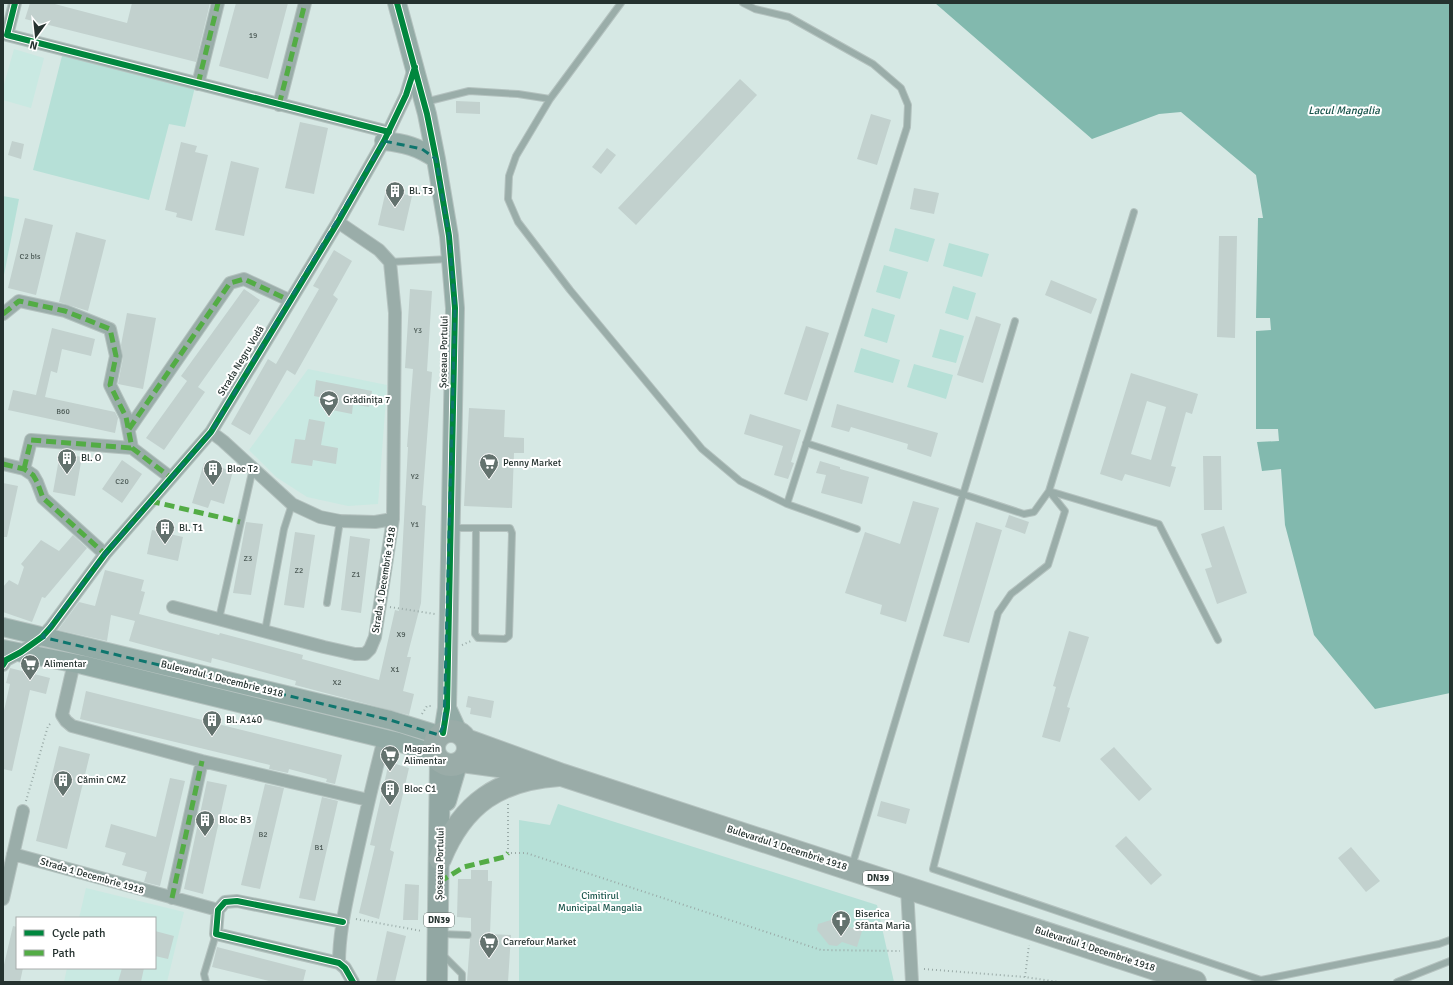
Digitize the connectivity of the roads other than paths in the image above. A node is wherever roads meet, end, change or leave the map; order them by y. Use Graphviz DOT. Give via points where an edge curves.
graph roads {
  1 [pos="15,3"];
  2 [pos="218,3"];
  3 [pos="305,3"];
  4 [pos="397,3"];
  5 [pos="621,3"];
  6 [pos="743,3"];
  7 [pos="415,67"];
  8 [pos="198,84"];
  9 [pos="550,99"];
  10 [pos="424,103"];
  11 [pos="279,105"];
  12 [pos="386,137"];
  13 [pos="436,159"];
  14 [pos="1134,212"];
  15 [pos="338,222"];
  16 [pos="451,258"];
  17 [pos="390,262"];
  18 [pos="289,300"];
  19 [pos="3,314"];
  20 [pos="1015,321"];
  21 [pos="129,429"];
  22 [pos="211,432"];
  23 [pos="806,443"];
  24 [pos="132,448"];
  25 [pos="3,464"];
  26 [pos="253,467"];
  27 [pos="24,469"];
  28 [pos="170,477"];
  29 [pos="1049,491"];
  30 [pos="964,496"];
  31 [pos="292,504"];
  32 [pos="787,504"];
  33 [pos="393,519"];
  34 [pos="340,521"];
  35 [pos="450,528"];
  36 [pos="476,528"];
  37 [pos="857,529"];
  38 [pos="105,554"];
  39 [pos="327,603"];
  40 [pos="173,607"];
  41 [pos="219,619"];
  42 [pos="3,627"];
  43 [pos="265,631"];
  44 [pos="42,637"];
  45 [pos="1218,640"];
  46 [pos="3,649"];
  47 [pos="21,652"];
  48 [pos="74,663"];
  49 [pos="3,665"];
  50 [pos="384,739"];
  51 [pos="450,748"];
  52 [pos="202,761"];
  53 [pos="562,775"];
  54 [pos="368,800"];
  55 [pos="23,811"];
  56 [pos="13,854"];
  57 [pos="440,859"];
  58 [pos="851,869"];
  59 [pos="907,888"];
  60 [pos="3,898"];
  61 [pos="172,898"];
  62 [pos="218,910"];
  63 [pos="343,922"];
  64 [pos="216,934"];
  65 [pos="468,935"];
  66 [pos="1450,940"];
  67 [pos="439,943"];
  68 [pos="1450,961"];
  69 [pos="339,963"];
  70 [pos="206,982"];
  71 [pos="353,982"];
  72 [pos="438,982"];
  73 [pos="462,982"];
  74 [pos="912,982"];
  75 [pos="1195,982"];
  76 [pos="1397,982"];
  1 -- 8 [label="street" via="7,35"];
  2 -- 8 [label="street"];
  3 -- 11 [label="street"];
  4 -- 7 [label="main road, Șoseaua Portului"];
  5 -- 9 [label="lane"];
  6 -- 23 [label="lane" via="755,9 789,17 873,64 901,88 908,105 907,127"];
  7 -- 10 [label="main road, Șoseaua Portului"];
  7 -- 12 [label="street, Strada Negru Vodă" via="406,95"];
  8 -- 11 [label="street"];
  9 -- 10 [label="lane" via="469,91"];
  9 -- 32 [label="lane" via="516,156 509,176 508,199 518,222 570,290 702,449 740,481"];
  10 -- 13 [label="main road, Șoseaua Portului"];
  11 -- 12 [label="street"];
  12 -- 13 [label="main road" via="416,147"];
  12 -- 15 [label="street, Strada Negru Vodă"];
  13 -- 16 [label="main road, Șoseaua Portului"];
  14 -- 29 [label="lane"];
  15 -- 17 [label="street" via="379,250"];
  15 -- 18 [label="street, Strada Negru Vodă"];
  16 -- 17 [label="lane"];
  16 -- 35 [label="main road, Șoseaua Portului" via="455,308"];
  17 -- 33 [label="street" via="395,313"];
  18 -- 21 [label="street" via="244,279 230,283"];
  18 -- 22 [label="street, Strada Negru Vodă"];
  19 -- 21 [label="street" via="19,301 65,311 110,329 116,356 110,385 126,417"];
  20 -- 30 [label="lane"];
  21 -- 24 [label="street"];
  22 -- 26 [label="street"];
  22 -- 28 [label="street, Strada Negru Vodă"];
  23 -- 30 [label="lane"];
  23 -- 32 [label="lane"];
  24 -- 27 [label="street" via="31,440"];
  24 -- 28 [label="street"];
  25 -- 27 [label="street"];
  26 -- 31 [label="street"];
  26 -- 41 [label="lane"];
  27 -- 38 [label="street" via="37,482 43,498"];
  28 -- 38 [label="street, Strada Negru Vodă"];
  29 -- 30 [label="lane" via="1034,512 1024,514"];
  29 -- 45 [label="lane" via="1159,524"];
  29 -- 66 [label="lane" via="1065,511 1048,565 1011,594 998,613 933,869 1262,980"];
  30 -- 58 [label="lane"];
  31 -- 34 [label="street" via="320,517"];
  31 -- 43 [label="lane" via="284,529"];
  32 -- 37 [label="lane"];
  33 -- 34 [label="street" via="374,522"];
  33 -- 43 [label="street, Strada 1 Decembrie 1918" via="375,637 365,654 324,647"];
  34 -- 39 [label="lane"];
  35 -- 36 [label="lane"];
  35 -- 51 [label="main road, Șoseaua Portului" via="447,708"];
  36 -- 36 [label="lane" via="510,528 512,533 509,636 505,639 478,638 475,634"];
  38 -- 44 [label="street, Strada Negru Vodă"];
  40 -- 41 [label="street, Strada 1 Decembrie 1918"];
  41 -- 43 [label="street, Strada 1 Decembrie 1918"];
  42 -- 44 [label="main road, Bulevardul 1 Decembrie 1918"];
  44 -- 47 [label="street, Strada Negru Vodă"];
  44 -- 51 [label="main road, Bulevardul 1 Decembrie 1918" via="390,720"];
  46 -- 47 [label="main road, Bulevardul 1 Decembrie 1918"];
  47 -- 48 [label="main road, Bulevardul 1 Decembrie 1918"];
  47 -- 49 [label="street, Strada Negru Vodă" via="6,660"];
  48 -- 50 [label="main road, Bulevardul 1 Decembrie 1918"];
  48 -- 52 [label="street" via="62,715 72,726"];
  50 -- 51 [label="main road, Bulevardul 1 Decembrie 1918"];
  50 -- 54 [label="street"];
  51 -- 53 [label="highway, Bulevardul 1 Decembrie 1918 / DN39"];
  51 -- 57 [label="main road, Șoseaua Portului / DN39" via="440,818"];
  52 -- 54 [label="street"];
  52 -- 61 [label="street"];
  53 -- 57 [label="highway" via="540,776 509,784 477,803 461,819 448,838"];
  53 -- 58 [label="highway, Bulevardul 1 Decembrie 1918 / DN39"];
  54 -- 63 [label="street"];
  55 -- 56 [label="street"];
  56 -- 60 [label="street"];
  56 -- 61 [label="street, Strada 1 Decembrie 1918"];
  57 -- 67 [label="main road, Șoseaua Portului / DN39"];
  58 -- 59 [label="highway, Bulevardul 1 Decembrie 1918 / DN39"];
  59 -- 74 [label="street"];
  59 -- 75 [label="highway, Bulevardul 1 Decembrie 1918 / DN39"];
  61 -- 62 [label="street, Strada 1 Decembrie 1918"];
  62 -- 63 [label="street" via="225,902 236,901"];
  62 -- 64 [label="street"];
  63 -- 69 [label="street"];
  64 -- 69 [label="street"];
  64 -- 70 [label="lane" via="204,974"];
  65 -- 67 [label="lane"];
  67 -- 72 [label="main road, Șoseaua Portului / DN39"];
  67 -- 73 [label="lane" via="462,974"];
  68 -- 76 [label="lane"];
  69 -- 71 [label="street"];
}
